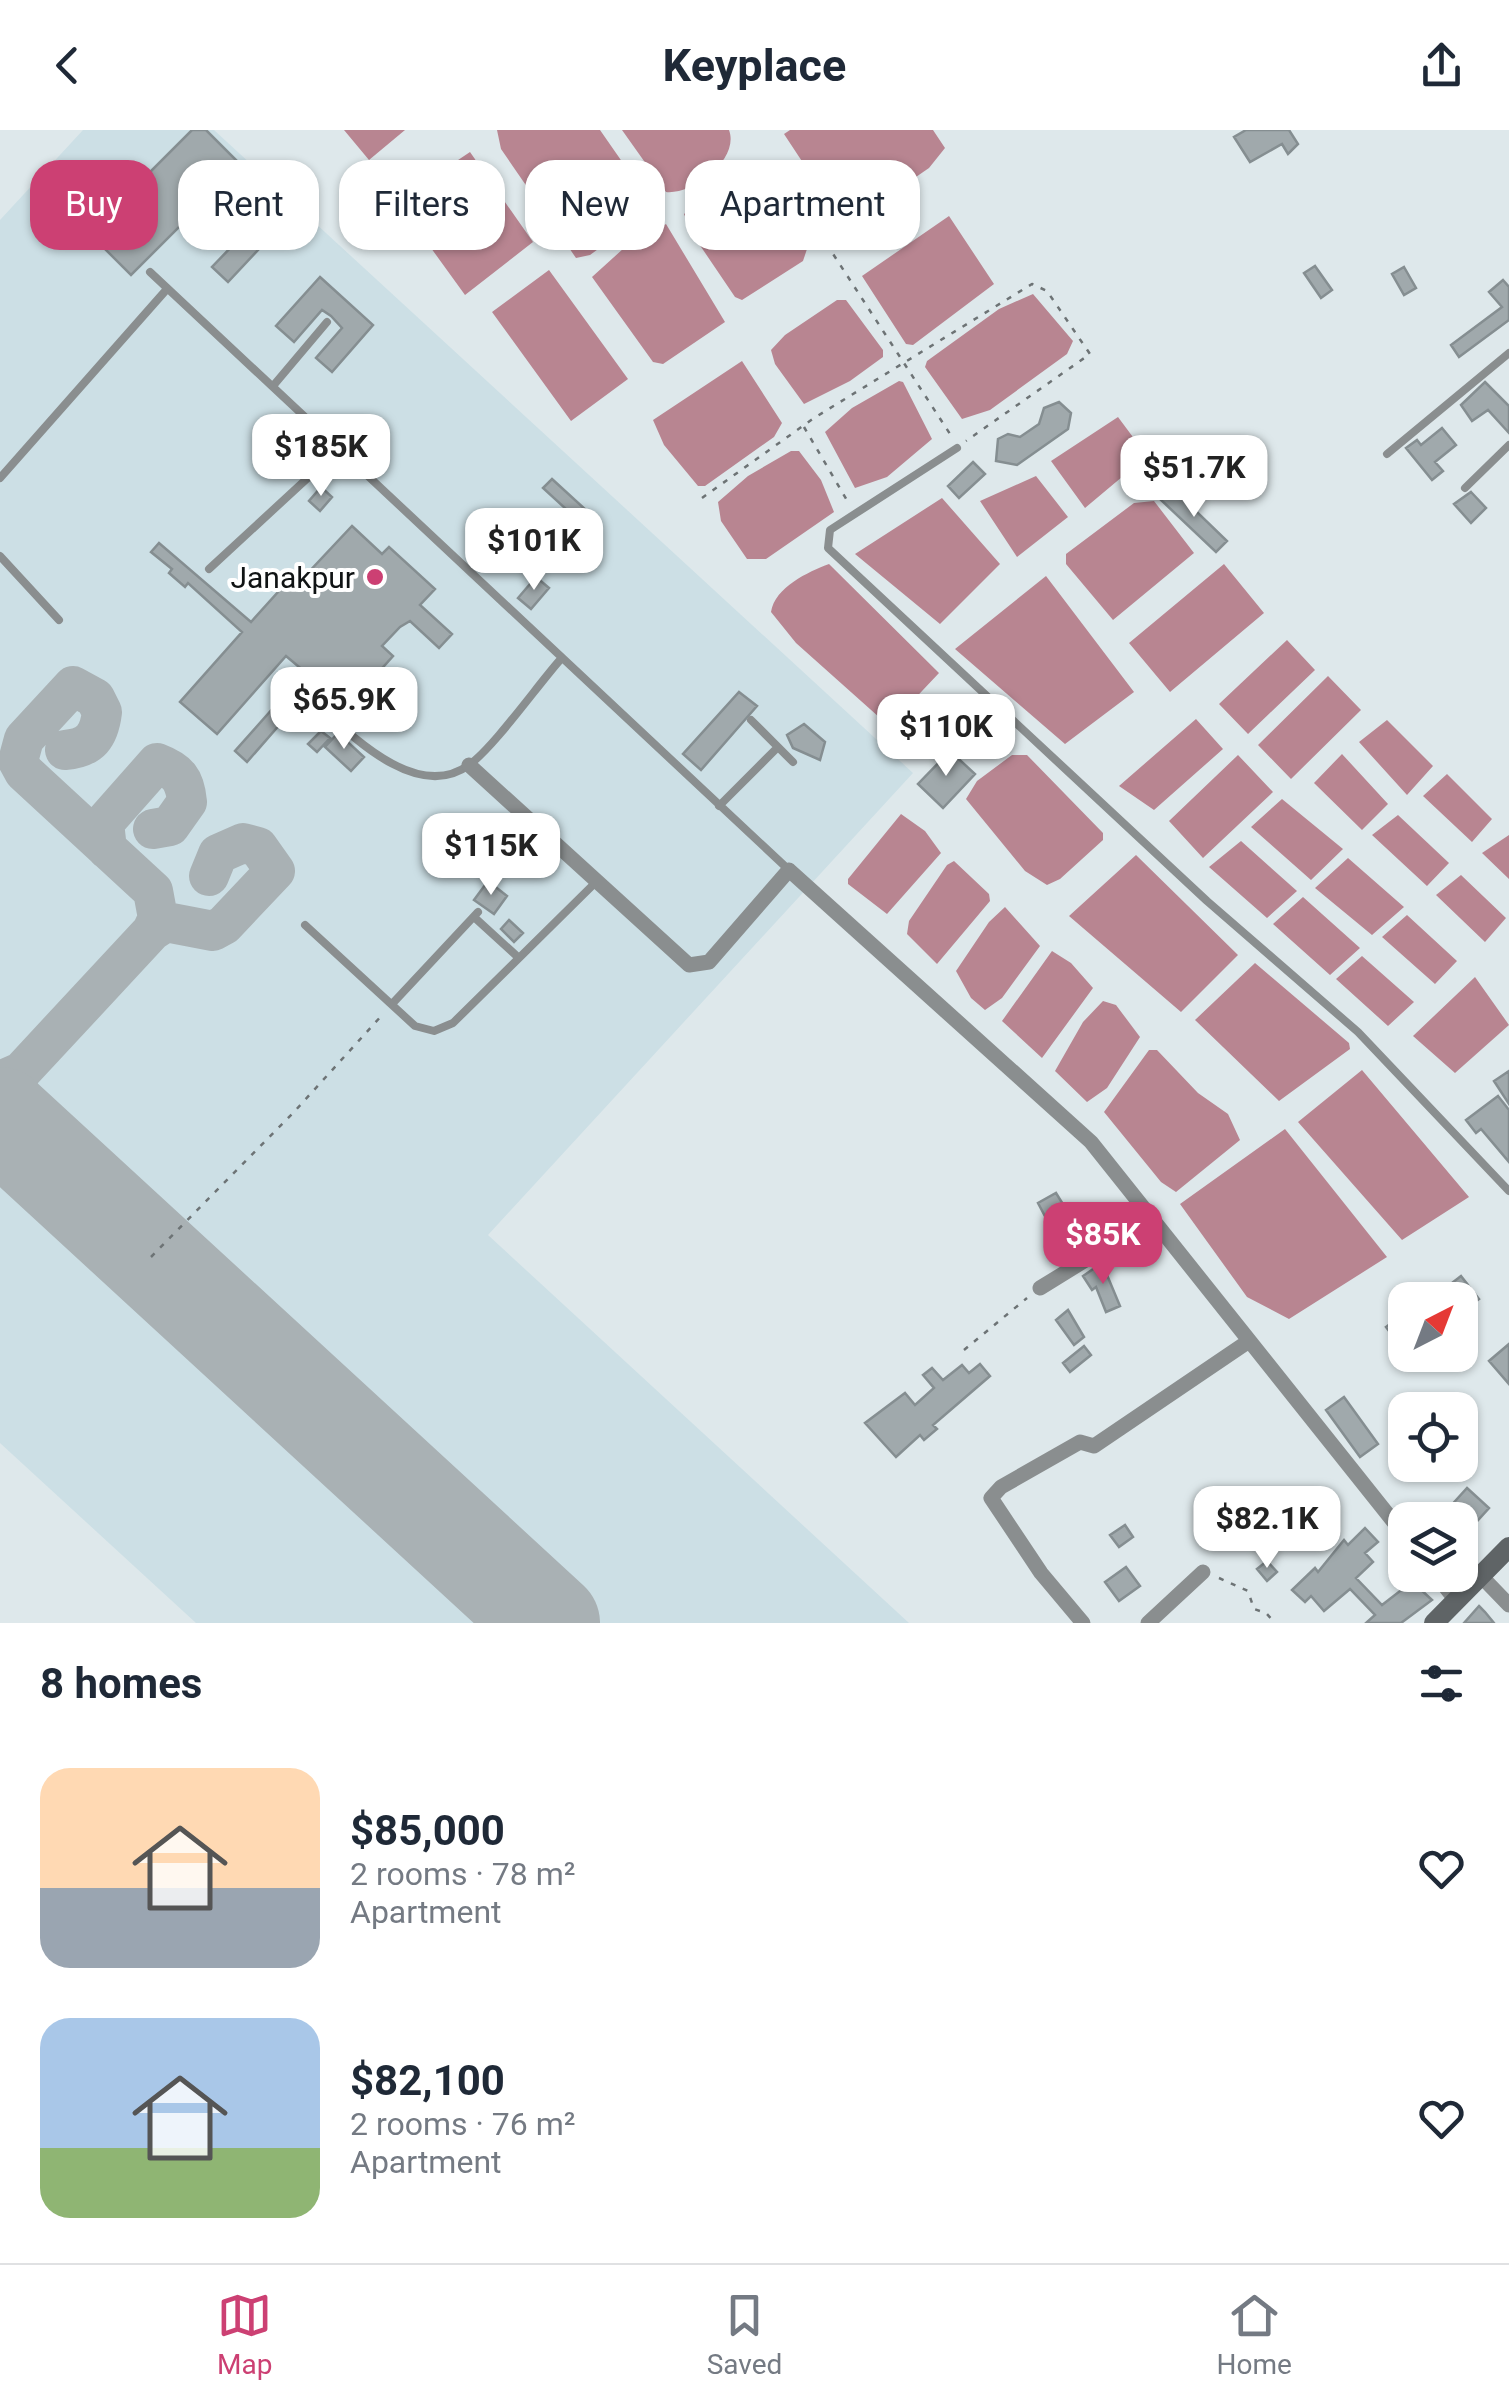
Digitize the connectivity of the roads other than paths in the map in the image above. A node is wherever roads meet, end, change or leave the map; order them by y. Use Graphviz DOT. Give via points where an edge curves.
graph roads {
  1 [pos="150,272"];
  2 [pos="167,289"];
  3 [pos="327,322"];
  4 [pos="1509,353"];
  5 [pos="273,386"];
  6 [pos="1509,446"];
  7 [pos="956,448"];
  8 [pos="338,450"];
  9 [pos="1387,454"];
  10 [pos="0,478"];
  11 [pos="1465,488"];
  12 [pos="0,556"];
  13 [pos="209,569"];
  14 [pos="59,620"];
  15 [pos="560,660"];
  16 [pos="310,698"];
  17 [pos="751,720"];
  18 [pos="778,747"];
  19 [pos="793,762"];
  20 [pos="469,766"];
  21 [pos="719,806"];
  22 [pos="789,870"];
  23 [pos="597,881"];
  24 [pos="305,924"];
  25 [pos="519,958"];
  26 [pos="392,1004"];
  27 [pos="1509,1191"];
  28 [pos="1152,1219"];
  29 [pos="1040,1288"];
  30 [pos="1249,1341"];
  31 [pos="1388,1515"];
  32 [pos="1509,1547"];
  33 [pos="1202,1572"];
  34 [pos="1480,1575"];
  35 [pos="1449,1592"];
  36 [pos="1455,1599"];
  37 [pos="1509,1605"];
  38 [pos="1083,1623"];
  39 [pos="1148,1623"];
  40 [pos="1434,1623"];
  1 -- 2 [label="lane"];
  2 -- 5 [label="lane"];
  2 -- 10 [label="lane"];
  3 -- 5 [label="lane"];
  4 -- 9 [label="lane"];
  5 -- 8 [label="lane"];
  6 -- 11 [label="lane"];
  7 -- 27 [label="lane" via="830,530 828,548 1358,1032"];
  8 -- 13 [label="lane"];
  8 -- 15 [label="lane"];
  12 -- 14 [label="lane"];
  15 -- 20 [label="lane"];
  15 -- 21 [label="lane"];
  16 -- 20 [label="lane" via="382,757 420,775"];
  17 -- 18 [label="lane"];
  18 -- 19 [label="lane"];
  18 -- 21 [label="lane"];
  20 -- 23 [label="street"];
  21 -- 22 [label="lane"];
  22 -- 23 [label="street" via="700,966 689,965"];
  22 -- 28 [label="street" via="1091,1142"];
  23 -- 25 [label="lane"];
  24 -- 26 [label="lane"];
  25 -- 26 [label="lane" via="453,1023 434,1030 415,1026"];
  25 -- 26 [label="lane" via="476,914"];
  28 -- 29 [label="street"];
  28 -- 30 [label="street"];
  30 -- 31 [label="street"];
  30 -- 38 [label="street" via="1094,1446 1080,1442 991,1498"];
  32 -- 34 [label="main road"];
  33 -- 39 [label="street"];
  34 -- 36 [label="main road"];
  34 -- 37 [label="street"];
  35 -- 36 [label="street"];
  36 -- 40 [label="main road"];
}
